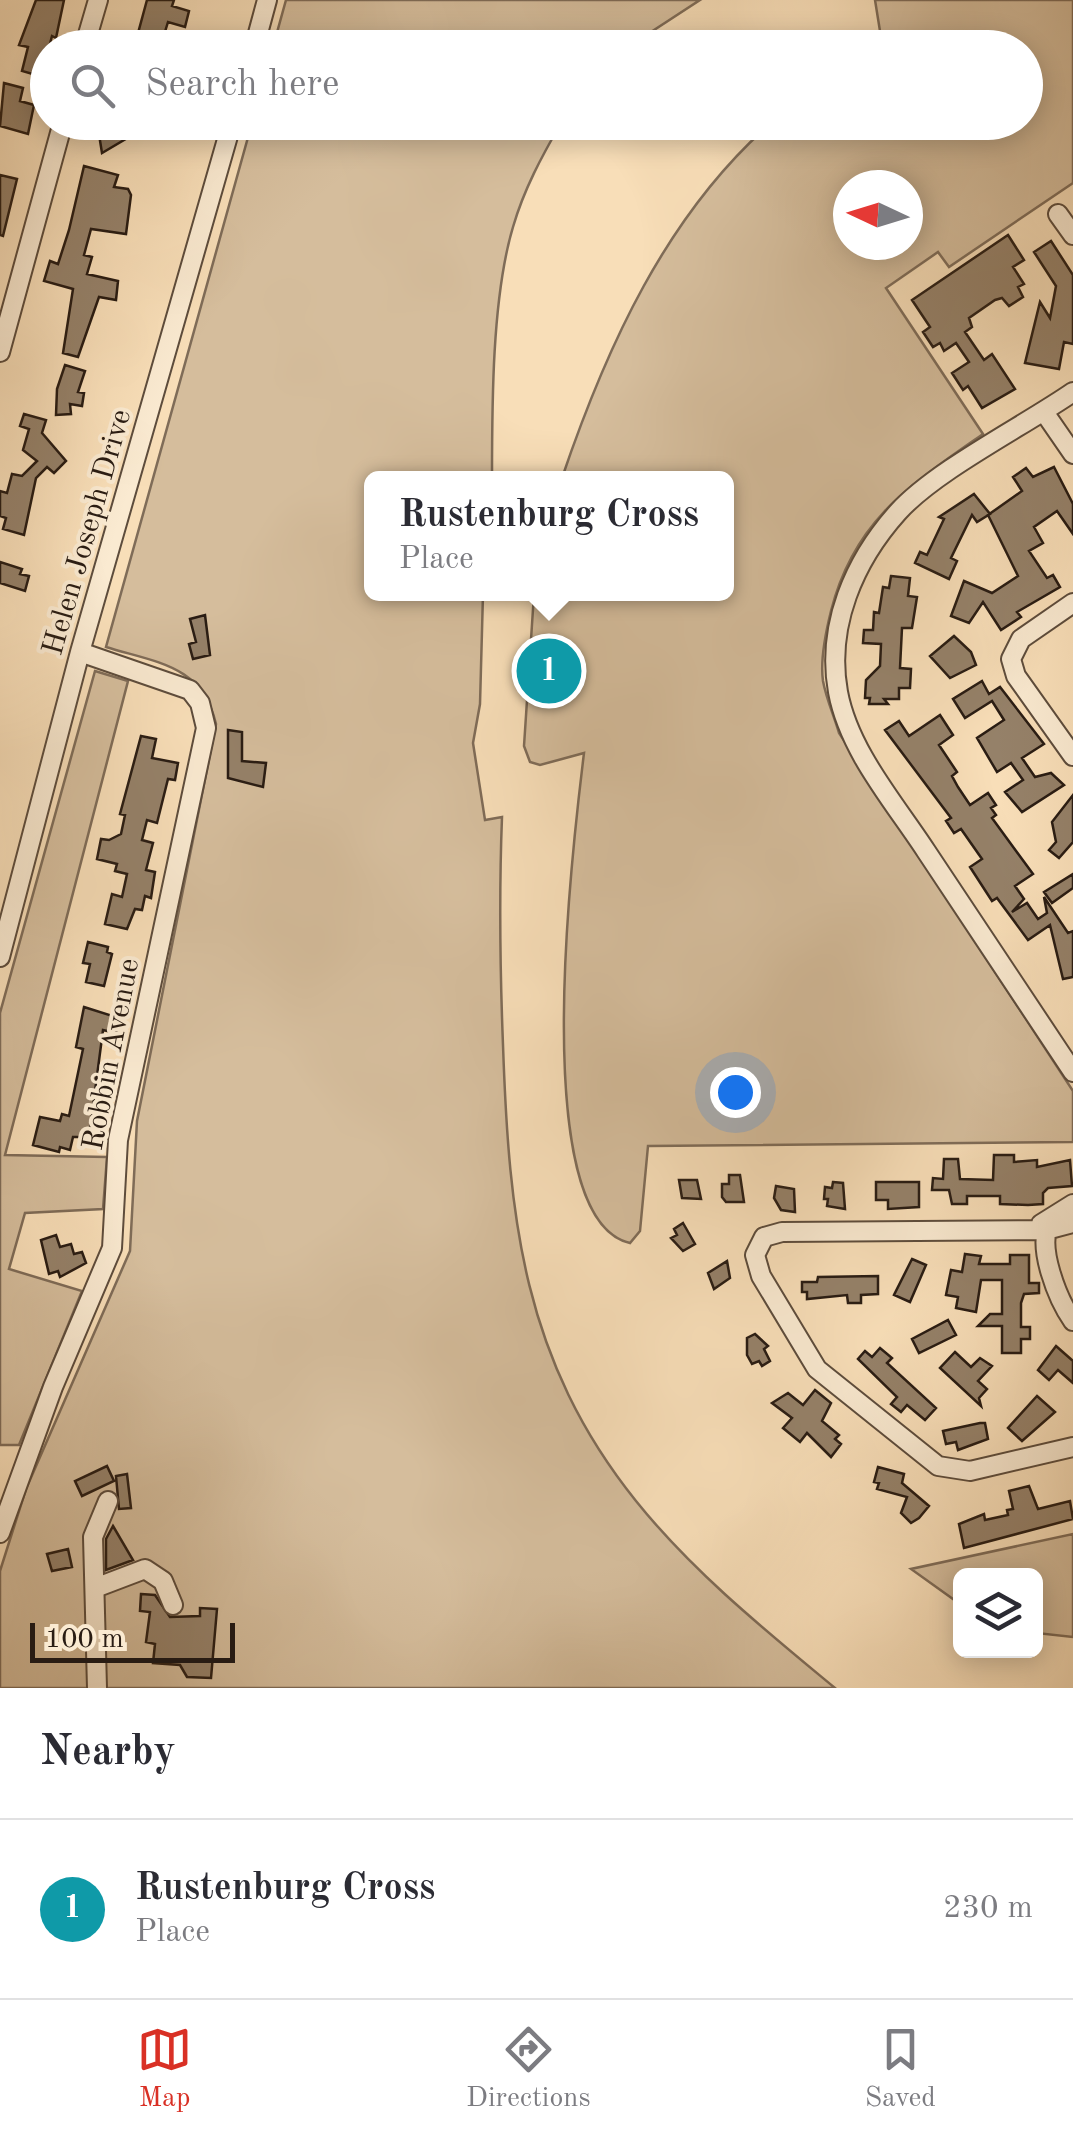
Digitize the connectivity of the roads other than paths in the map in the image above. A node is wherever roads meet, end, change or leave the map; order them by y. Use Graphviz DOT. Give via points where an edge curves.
graph roads {
  1 [pos="98,0"];
  2 [pos="267,0"];
  3 [pos="89,30"];
  4 [pos="259,30"];
  5 [pos="58,140"];
  6 [pos="227,140"];
  7 [pos="1058,214"];
  8 [pos="1073,235"];
  9 [pos="0,270"];
  10 [pos="20,276"];
  11 [pos="0,352"];
  12 [pos="1073,392"];
  13 [pos="1044,412"];
  14 [pos="1073,454"];
  15 [pos="1073,603"];
  16 [pos="80,652"];
  17 [pos="1073,756"];
  18 [pos="0,957"];
  19 [pos="1073,1072"];
  20 [pos="1073,1204"];
  21 [pos="1073,1223"];
  22 [pos="1044,1225"];
  23 [pos="1073,1320"];
  24 [pos="1073,1447"];
  25 [pos="108,1501"];
  26 [pos="0,1533"];
  27 [pos="96,1588"];
  28 [pos="173,1605"];
  29 [pos="98,1688"];
  1 -- 3 [label="street"];
  2 -- 4 [label="street"];
  5 -- 10 [label="street"];
  6 -- 16 [label="street, Helen Joseph Drive"];
  7 -- 8 [label="street"];
  9 -- 10 [label="street"];
  10 -- 11 [label="street"];
  12 -- 13 [label="street"];
  13 -- 14 [label="street"];
  13 -- 19 [label="street" via="926,489 886,526 848,592 835,664 838,694 862,755"];
  15 -- 17 [label="street" via="1021,638 1011,660"];
  16 -- 18 [label="street, Helen Joseph Drive"];
  16 -- 26 [label="street, Robbin Avenue" via="190,690 206,728 118,1140 112,1248 52,1387"];
  20 -- 22 [label="street"];
  21 -- 22 [label="street"];
  22 -- 23 [label="street" via="1060,1296"];
  22 -- 24 [label="street" via="772,1234 758,1244 756,1265 818,1369 938,1466 970,1470"];
  25 -- 27 [label="street" via="93,1537"];
  27 -- 28 [label="street" via="144,1569 163,1581"];
  27 -- 29 [label="street"];
}
